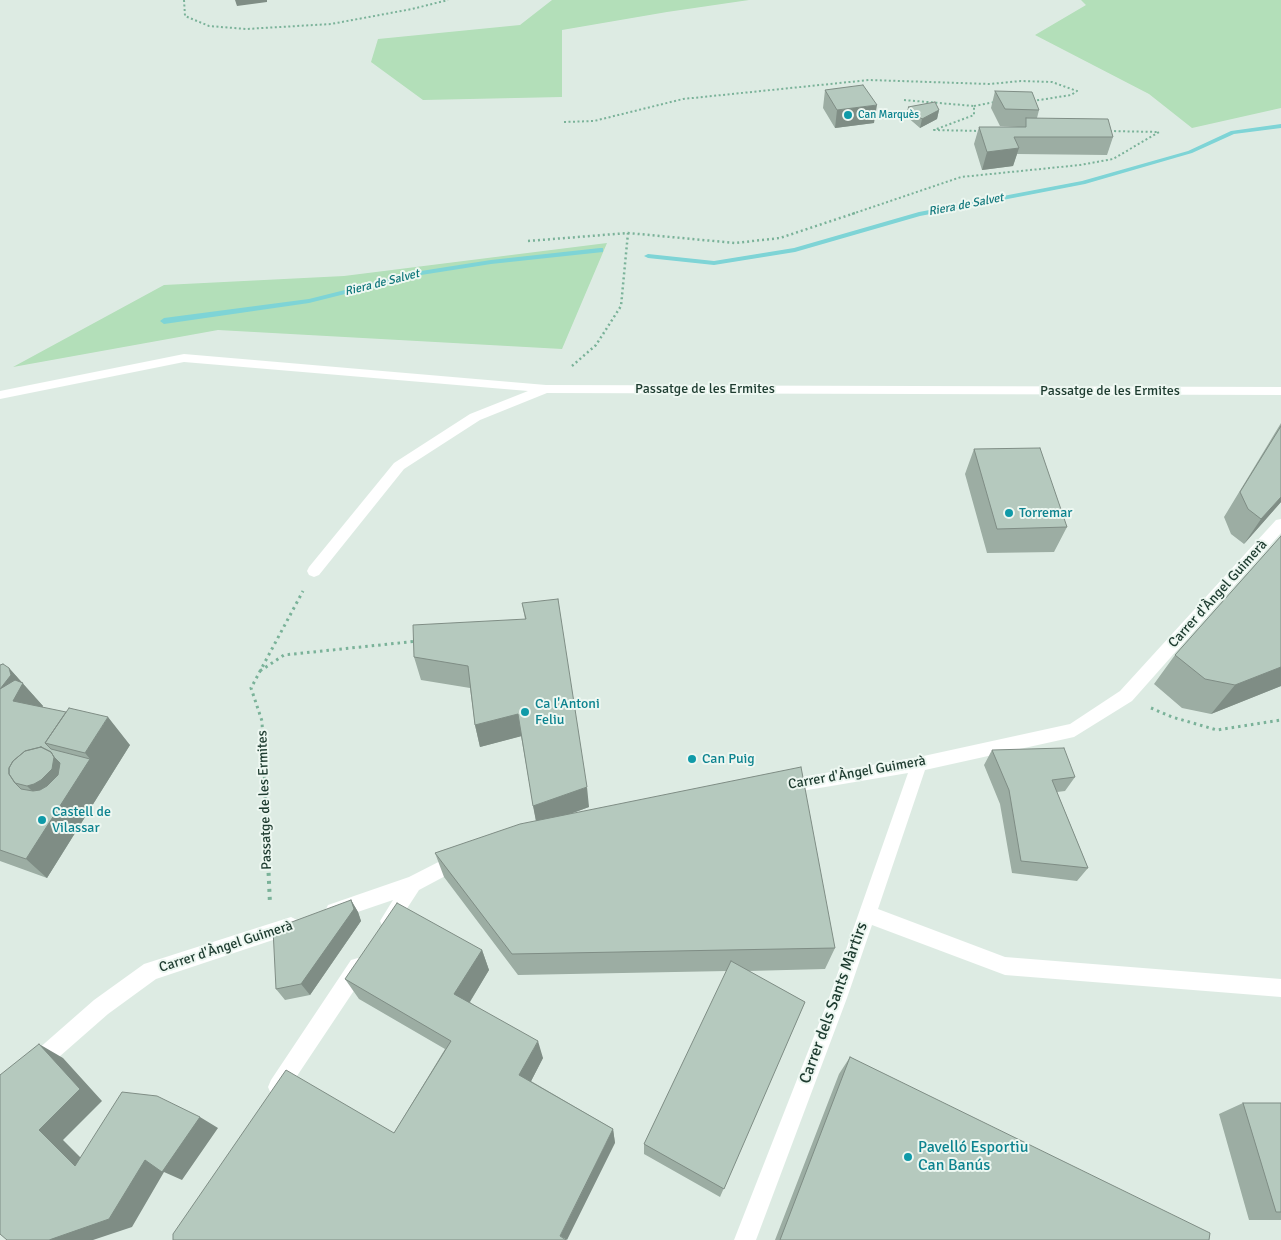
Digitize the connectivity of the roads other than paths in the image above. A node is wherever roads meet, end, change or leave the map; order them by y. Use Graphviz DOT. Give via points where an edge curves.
graph roads {
  1 [pos="546,388"];
  2 [pos="1281,391"];
  3 [pos="0,395"];
  4 [pos="1281,524"];
  5 [pos="314,571"];
  6 [pos="919,764"];
  7 [pos="772,788"];
  8 [pos="471,853"];
  9 [pos="414,884"];
  10 [pos="867,914"];
  11 [pos="380,934"];
  12 [pos="369,950"];
  13 [pos="1281,988"];
  14 [pos="22,1077"];
  15 [pos="270,1099"];
  16 [pos="745,1240"];
  1 -- 2 [label="street, Passatge de les Ermites"];
  1 -- 3 [label="street" via="184,358"];
  1 -- 5 [label="street, Passatge de les Ermites" via="475,417 399,466"];
  4 -- 6 [label="street, Carrer d'Àngel Guimerà" via="1126,696 1074,730"];
  6 -- 7 [label="street, Carrer d'Àngel Guimerà"];
  6 -- 10 [label="street, Carrer dels Sants Màrtirs"];
  8 -- 9 [label="street, Carrer d'Àngel Guimerà"];
  9 -- 11 [label="street"];
  9 -- 14 [label="street, Carrer d'Àngel Guimerà" via="151,971 101,1008"];
  10 -- 13 [label="street" via="1005,966"];
  10 -- 16 [label="street, Carrer dels Sants Màrtirs"];
  12 -- 15 [label="street"];
}
